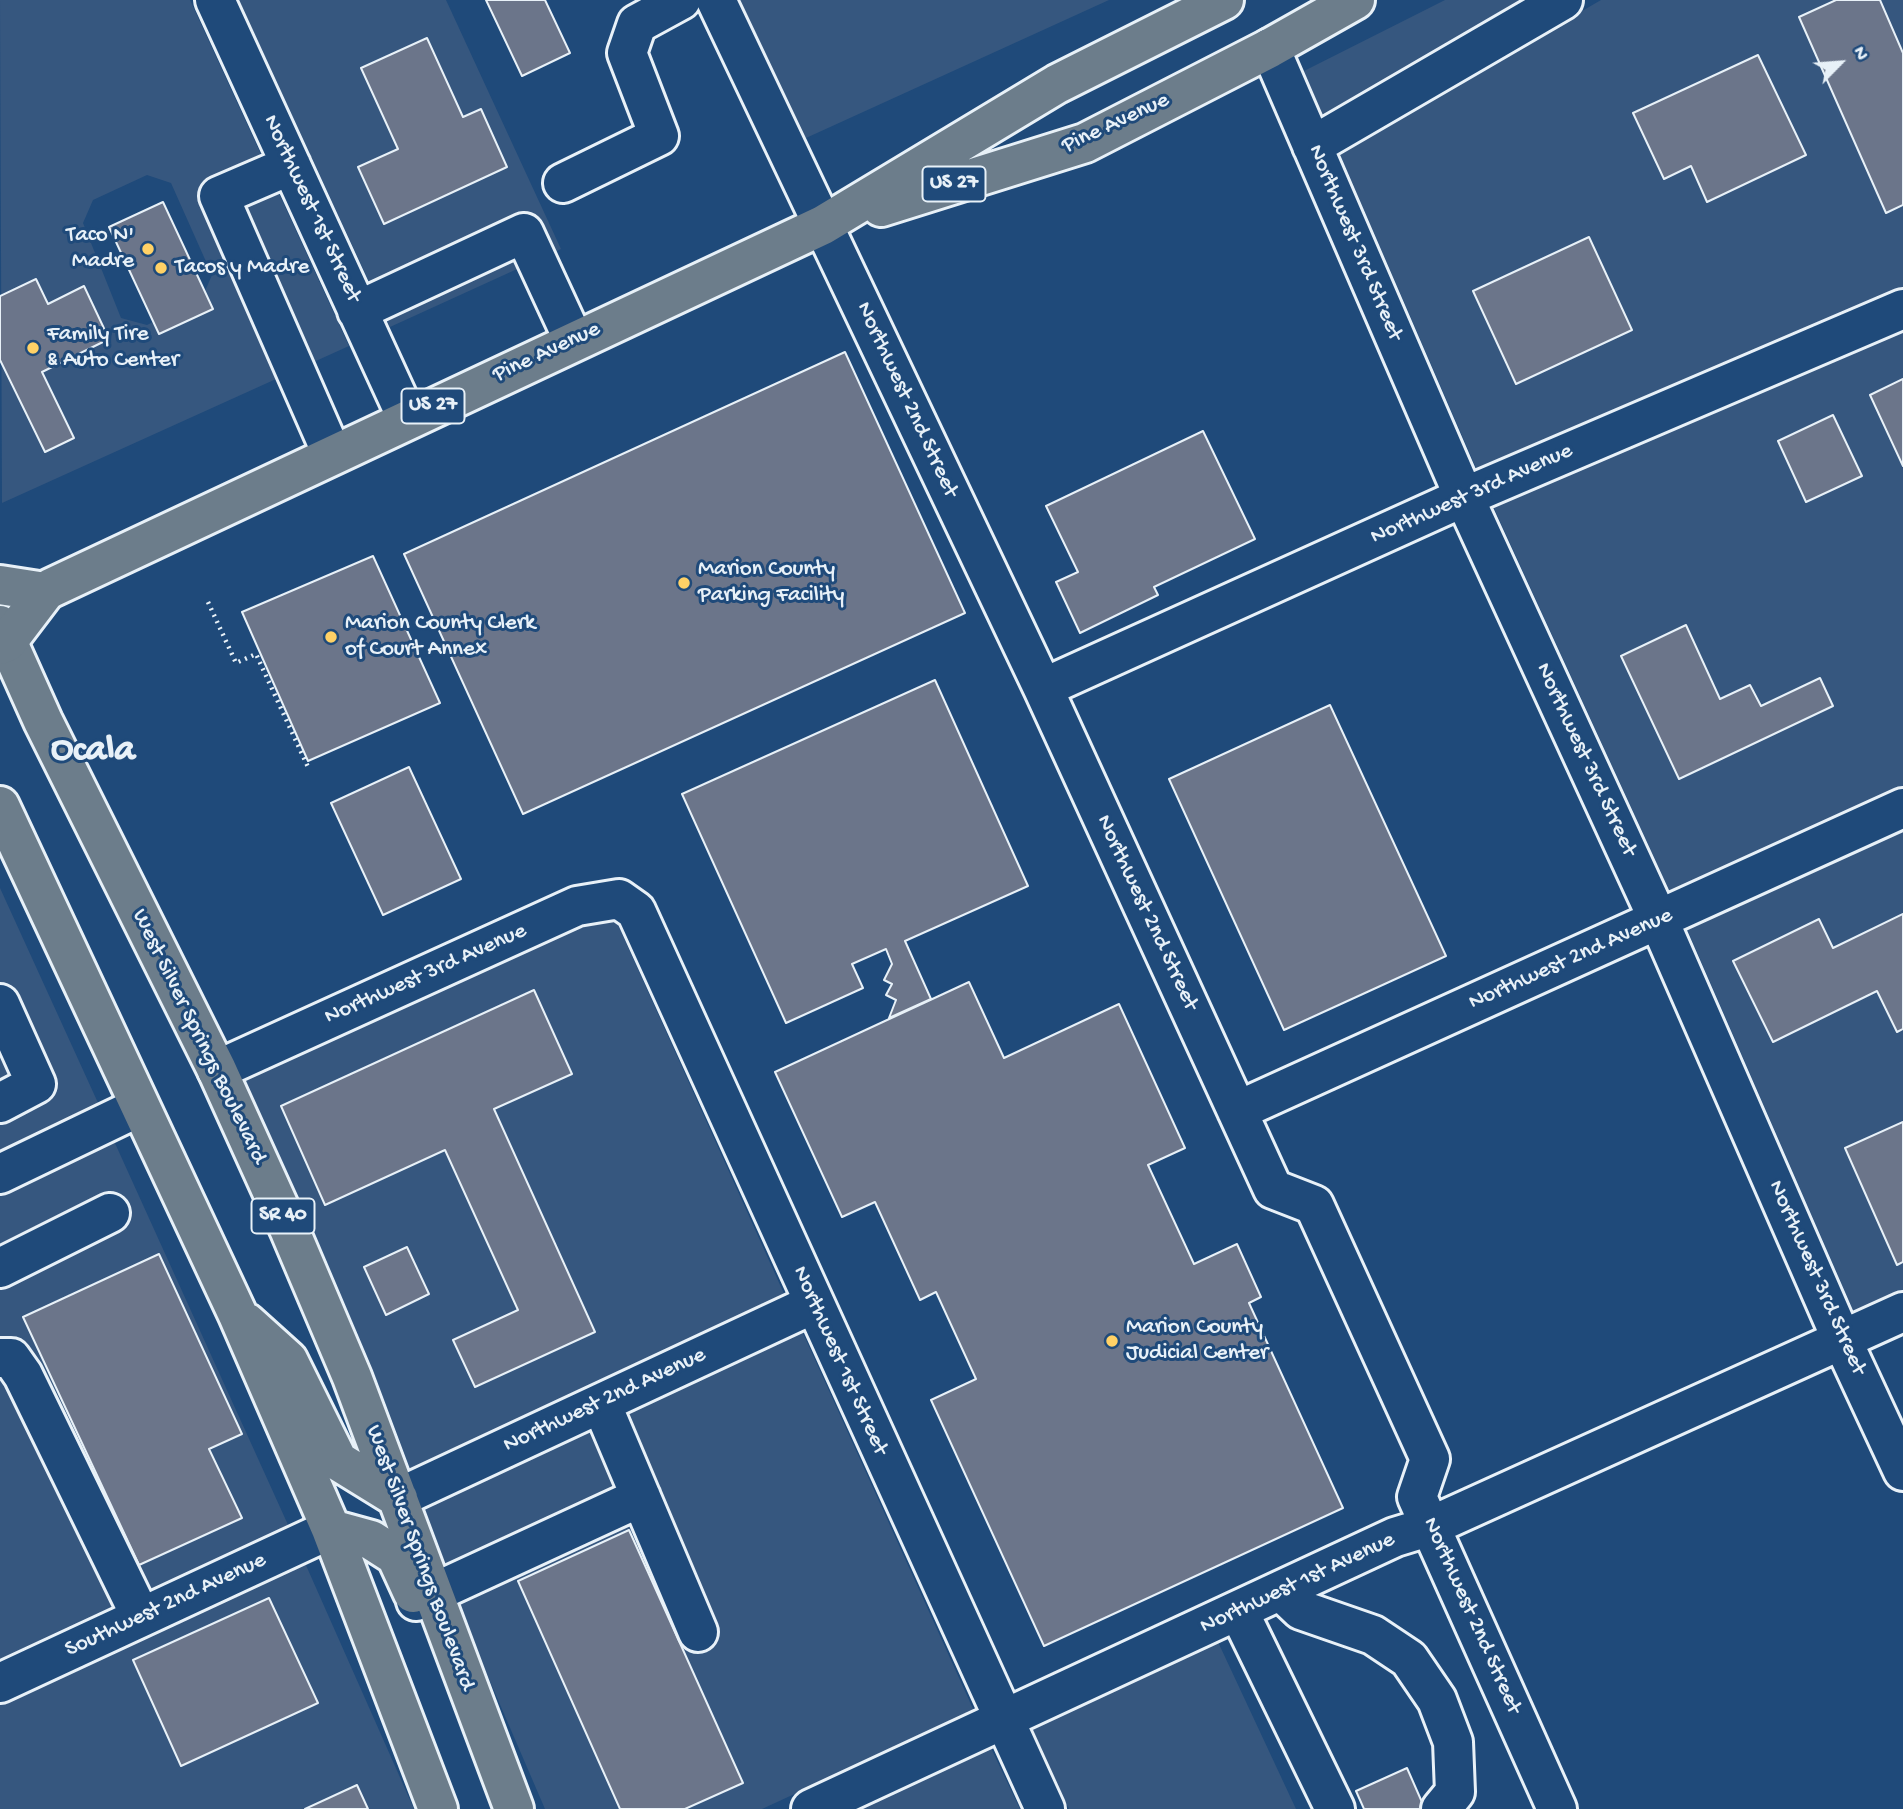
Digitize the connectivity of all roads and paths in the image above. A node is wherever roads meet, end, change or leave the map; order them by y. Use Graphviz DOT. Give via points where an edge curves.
graph roads {
  1 [pos="215,0"];
  2 [pos="681,0"];
  3 [pos="716,0"];
  4 [pos="1224,0"];
  5 [pos="1356,0"];
  6 [pos="1563,0"];
  7 [pos="1270,48"];
  8 [pos="1312,146"];
  9 [pos="291,164"];
  10 [pos="563,183"];
  11 [pos="823,225"];
  12 [pos="1903,309"];
  13 [pos="358,311"];
  14 [pos="574,341"];
  15 [pos="407,418"];
  16 [pos="332,454"];
  17 [pos="1464,497"];
  18 [pos="0,585"];
  19 [pos="44,592"];
  20 [pos="208,602"];
  21 [pos="2,637"];
  22 [pos="1043,688"];
  23 [pos="308,767"];
  24 [pos="0,806"];
  25 [pos="1903,808"];
  26 [pos="636,911"];
  27 [pos="1659,921"];
  28 [pos="1,1007"];
  29 [pos="217,1070"];
  30 [pos="0,1103"];
  31 [pos="139,1107"];
  32 [pos="1237,1111"];
  33 [pos="0,1174"];
  34 [pos="110,1213"];
  35 [pos="0,1268"];
  36 [pos="814,1304"];
  37 [pos="1903,1312"];
  38 [pos="238,1315"];
  39 [pos="1842,1340"];
  40 [pos="4,1349"];
  41 [pos="601,1403"];
  42 [pos="1903,1471"];
  43 [pos="641,1497"];
  44 [pos="398,1498"];
  45 [pos="1431,1526"];
  46 [pos="331,1529"];
  47 [pos="1281,1591"];
  48 [pos="424,1597"];
  49 [pos="1239,1612"];
  50 [pos="141,1617"];
  51 [pos="698,1632"];
  52 [pos="0,1683"];
  53 [pos="1002,1718"];
  54 [pos="438,1809"];
  55 [pos="514,1809"];
  56 [pos="811,1809"];
  57 [pos="1045,1809"];
  58 [pos="1335,1809"];
  59 [pos="1440,1809"];
  60 [pos="1557,1809"];
  1 -- 9 [label="street, Northwest 1st Street"];
  2 -- 10 [label="street" via="637,24 627,53 659,136"];
  3 -- 11 [label="street, Northwest 2nd Street"];
  4 -- 11 [label="main road, Pine Avenue / US 27" via="1057,84"];
  5 -- 7 [label="main road, Pine Avenue / US 27"];
  6 -- 8 [label="street"];
  7 -- 8 [label="street, Northwest 3rd Street"];
  7 -- 11 [label="main road, Pine Avenue / US 27" via="1085,143"];
  8 -- 17 [label="street, Northwest 3rd Street"];
  9 -- 13 [label="street, Northwest 1st Street"];
  9 -- 16 [label="street" via="219,196"];
  11 -- 14 [label="main road, Pine Avenue / US 27"];
  11 -- 22 [label="street, Northwest 2nd Street"];
  12 -- 17 [label="street, Northwest 3rd Avenue"];
  13 -- 14 [label="street" via="524,233"];
  13 -- 15 [label="street, Northwest 1st Street"];
  14 -- 15 [label="main road, Pine Avenue / US 27"];
  15 -- 16 [label="main road, Pine Avenue / US 27"];
  16 -- 19 [label="main road, Pine Avenue / US 27"];
  17 -- 22 [label="street, Northwest 3rd Avenue"];
  17 -- 27 [label="street, Northwest 3rd Street"];
  18 -- 19 [label="main road"];
  19 -- 21 [label="main road, Pine Avenue / US 27"];
  20 -- 23 [label="path" via="236,663 256,654"];
  21 -- 29 [label="main road, West Silver Springs Boulevard / SR 40"];
  22 -- 32 [label="street, Northwest 2nd Street"];
  24 -- 31 [label="main road"];
  25 -- 27 [label="street, Northwest 2nd Avenue"];
  26 -- 29 [label="street, Northwest 3rd Avenue" via="619,900 578,906"];
  26 -- 36 [label="street, Northwest 1st Street"];
  27 -- 32 [label="street, Northwest 2nd Avenue"];
  27 -- 39 [label="street, Northwest 3rd Street"];
  28 -- 30 [label="street" via="36,1084"];
  29 -- 44 [label="main road, West Silver Springs Boulevard / SR 40" via="342,1353"];
  31 -- 33 [label="street"];
  31 -- 38 [label="main road"];
  32 -- 45 [label="street, Northwest 2nd Street" via="1273,1189 1314,1205 1430,1459 1417,1497"];
  34 -- 35 [label="street"];
  36 -- 41 [label="street, Northwest 2nd Avenue"];
  36 -- 53 [label="street, Northwest 1st Street"];
  37 -- 39 [label="street, Northwest 1st Avenue"];
  38 -- 44 [label="main road" via="288,1360 338,1461"];
  38 -- 46 [label="main road"];
  39 -- 42 [label="street, Northwest 3rd Street"];
  39 -- 45 [label="street, Northwest 1st Avenue"];
  40 -- 50 [label="street" via="41,1410"];
  41 -- 43 [label="street"];
  41 -- 44 [label="street, Northwest 2nd Avenue"];
  43 -- 48 [label="street"];
  43 -- 51 [label="street"];
  44 -- 48 [label="main road, West Silver Springs Boulevard / SR 40"];
  45 -- 47 [label="street, Northwest 1st Avenue" via="1395,1537"];
  45 -- 60 [label="street, Northwest 2nd Street"];
  46 -- 48 [label="main road" via="371,1540 396,1556"];
  46 -- 50 [label="street, Southwest 2nd Avenue"];
  46 -- 54 [label="main road"];
  47 -- 49 [label="street, Northwest 1st Avenue"];
  47 -- 59 [label="street" via="1301,1610 1373,1635 1409,1659 1437,1700 1452,1742 1455,1793"];
  48 -- 55 [label="main road, West Silver Springs Boulevard / SR 40"];
  49 -- 53 [label="street, Northwest 1st Avenue"];
  49 -- 58 [label="street"];
  50 -- 52 [label="street, Southwest 2nd Avenue"];
  53 -- 56 [label="street, Northwest 1st Avenue"];
  53 -- 57 [label="street, Northwest 1st Street"];
}
